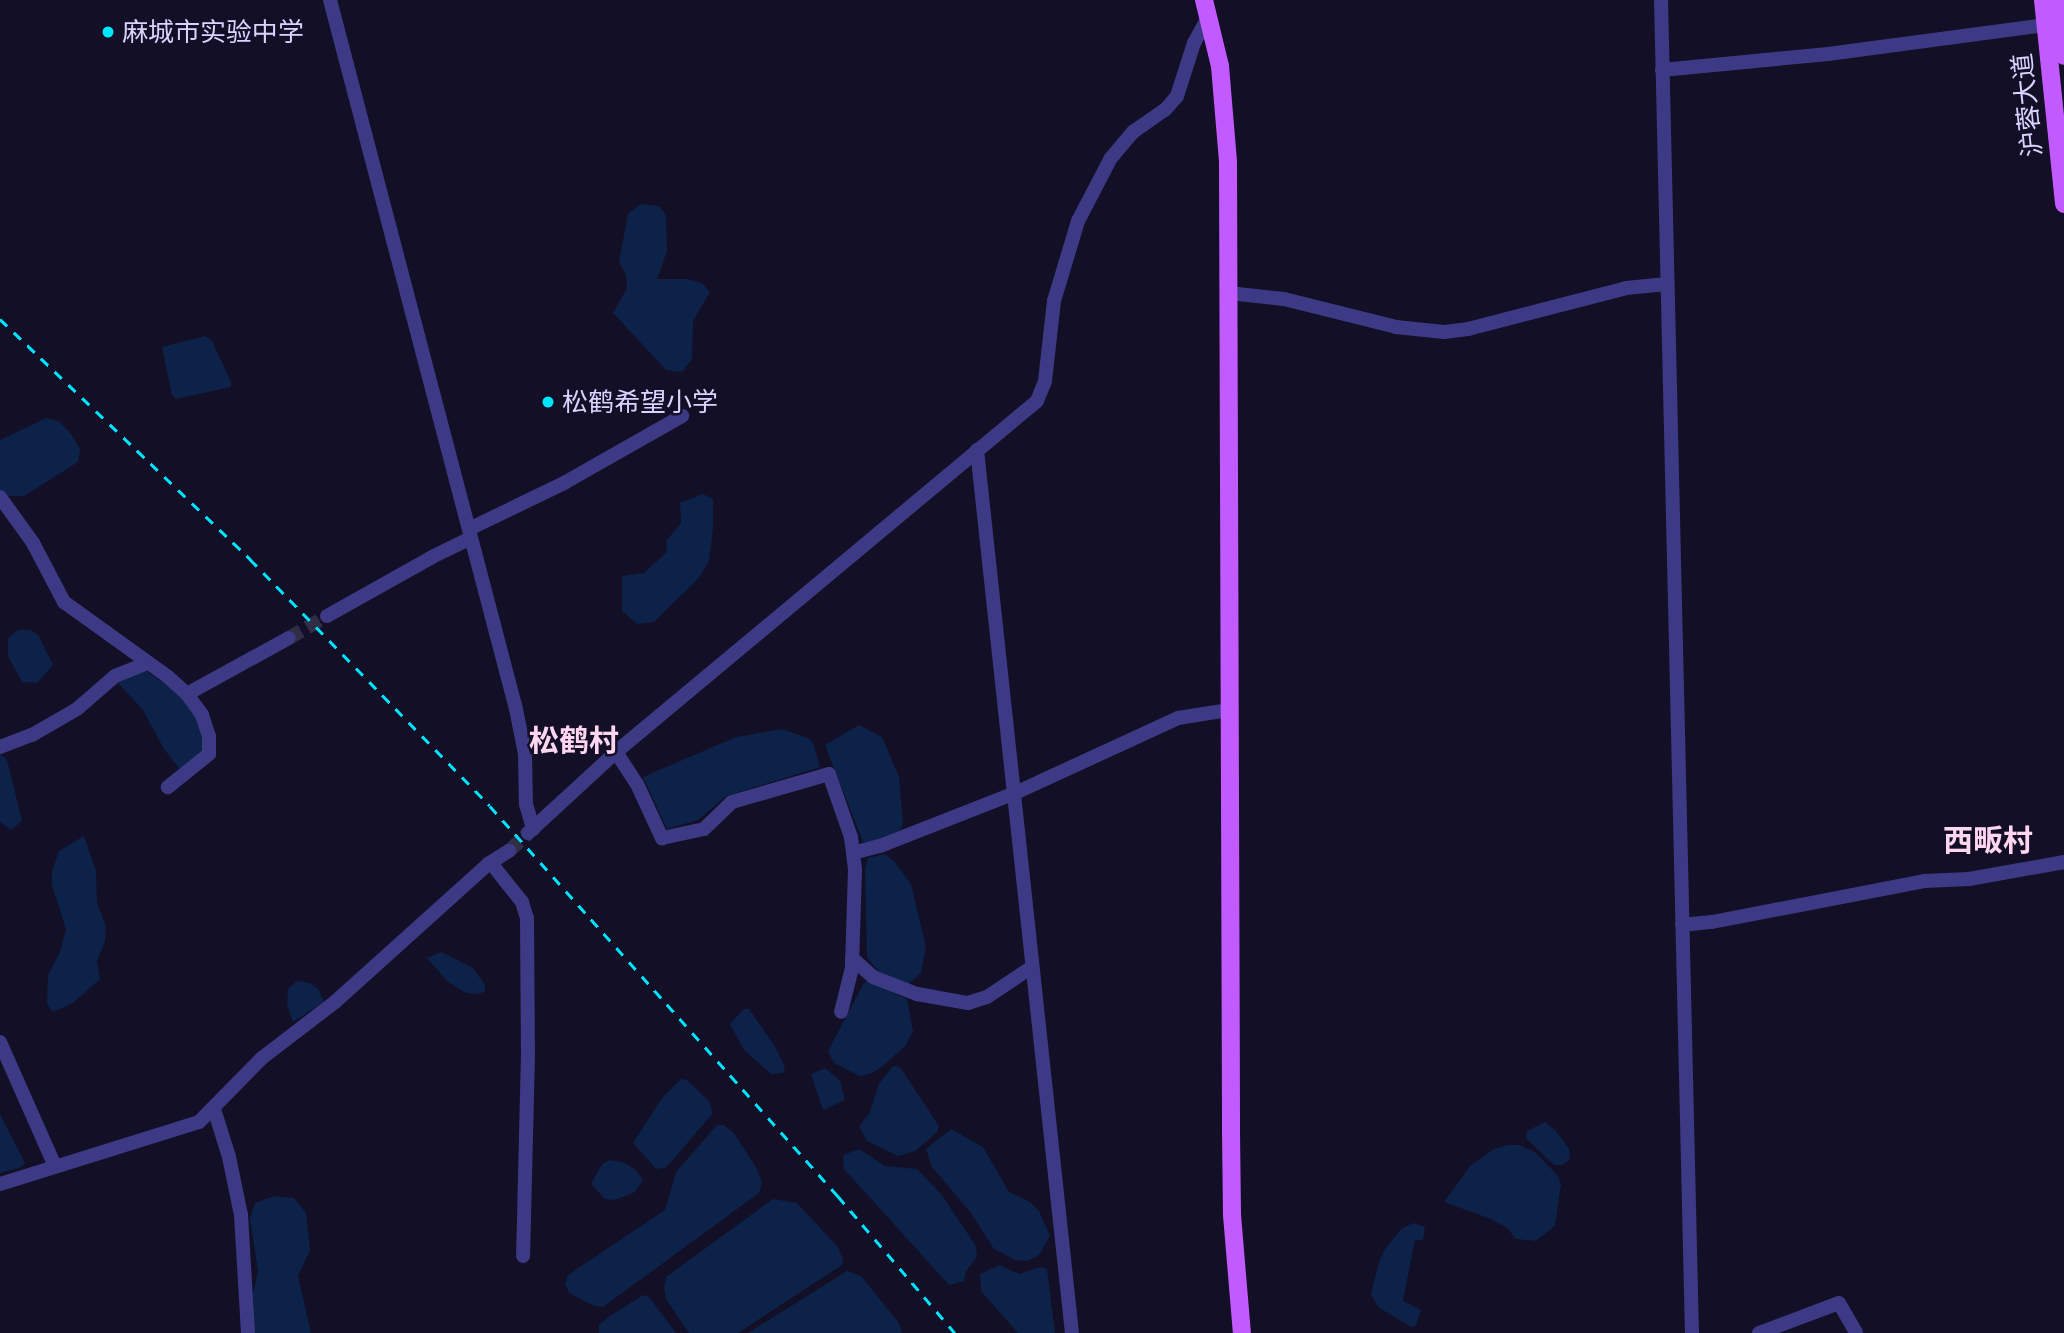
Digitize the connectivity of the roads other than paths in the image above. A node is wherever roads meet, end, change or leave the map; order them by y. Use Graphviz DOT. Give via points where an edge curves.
graph roads {
  1 [pos="330,0"];
  2 [pos="1204,0"];
  3 [pos="1661,0"];
  4 [pos="2043,0"];
  5 [pos="2058,0"];
  6 [pos="1208,18"];
  7 [pos="2045,25"];
  8 [pos="2064,56"];
  9 [pos="1662,70"];
  10 [pos="2064,204"];
  11 [pos="1667,284"];
  12 [pos="1229,293"];
  13 [pos="682,416"];
  14 [pos="977,450"];
  15 [pos="0,497"];
  16 [pos="470,533"];
  17 [pos="327,616"];
  18 [pos="289,638"];
  19 [pos="147,663"];
  20 [pos="187,694"];
  21 [pos="1229,710"];
  22 [pos="0,747"];
  23 [pos="616,752"];
  24 [pos="168,787"];
  25 [pos="1013,794"];
  26 [pos="509,851"];
  27 [pos="853,853"];
  28 [pos="2064,862"];
  29 [pos="491,863"];
  30 [pos="1682,925"];
  31 [pos="852,958"];
  32 [pos="1032,967"];
  33 [pos="841,1012"];
  34 [pos="0,1042"];
  35 [pos="214,1109"];
  36 [pos="55,1166"];
  37 [pos="0,1184"];
  38 [pos="523,1256"];
  39 [pos="248,1333"];
  40 [pos="1072,1333"];
  41 [pos="1242,1333"];
  42 [pos="1692,1333"];
  43 [pos="1759,1333"];
  44 [pos="1856,1333"];
  1 -- 16 [label="street"];
  2 -- 6 [label="main road"];
  3 -- 9 [label="street"];
  4 -- 7 [label="main road, 沪蓉大道"];
  5 -- 8 [label="main road, 沪蓉大道"];
  6 -- 12 [label="main road" via="1220,66 1227,137"];
  6 -- 14 [label="street" via="1194,43 1177,96 1133,132 1111,158 1078,221 1054,302 1041,395"];
  7 -- 9 [label="street"];
  7 -- 10 [label="main road, 沪蓉大道"];
  9 -- 11 [label="street"];
  11 -- 12 [label="street" via="1626,288 1444,332 1396,327 1284,299"];
  11 -- 30 [label="street"];
  12 -- 21 [label="main road"];
  13 -- 16 [label="street"];
  14 -- 23 [label="street"];
  14 -- 25 [label="street"];
  15 -- 19 [label="street" via="33,542 64,602"];
  16 -- 17 [label="street"];
  16 -- 23 [label="street" via="516,709 531,831"];
  18 -- 20 [label="street"];
  19 -- 20 [label="street"];
  19 -- 22 [label="street" via="115,676 77,709 32,735"];
  20 -- 24 [label="street" via="206,725 209,754"];
  21 -- 25 [label="street" via="1178,718"];
  21 -- 41 [label="main road" via="1232,1215"];
  23 -- 27 [label="street" via="662,838 704,830 732,802 829,774"];
  25 -- 27 [label="street"];
  25 -- 32 [label="street"];
  26 -- 29 [label="street"];
  27 -- 31 [label="street"];
  28 -- 30 [label="street" via="1969,879 1924,881"];
  29 -- 35 [label="street" via="335,1002 262,1058"];
  29 -- 38 [label="street" via="522,902 527,918"];
  30 -- 42 [label="street"];
  31 -- 32 [label="street" via="873,977 906,990 968,1003 987,997"];
  31 -- 33 [label="street"];
  32 -- 40 [label="street"];
  34 -- 36 [label="street"];
  35 -- 36 [label="street" via="190,1125"];
  35 -- 39 [label="street" via="241,1215"];
  36 -- 37 [label="street"];
  43 -- 44 [label="street" via="1839,1303"];
}
